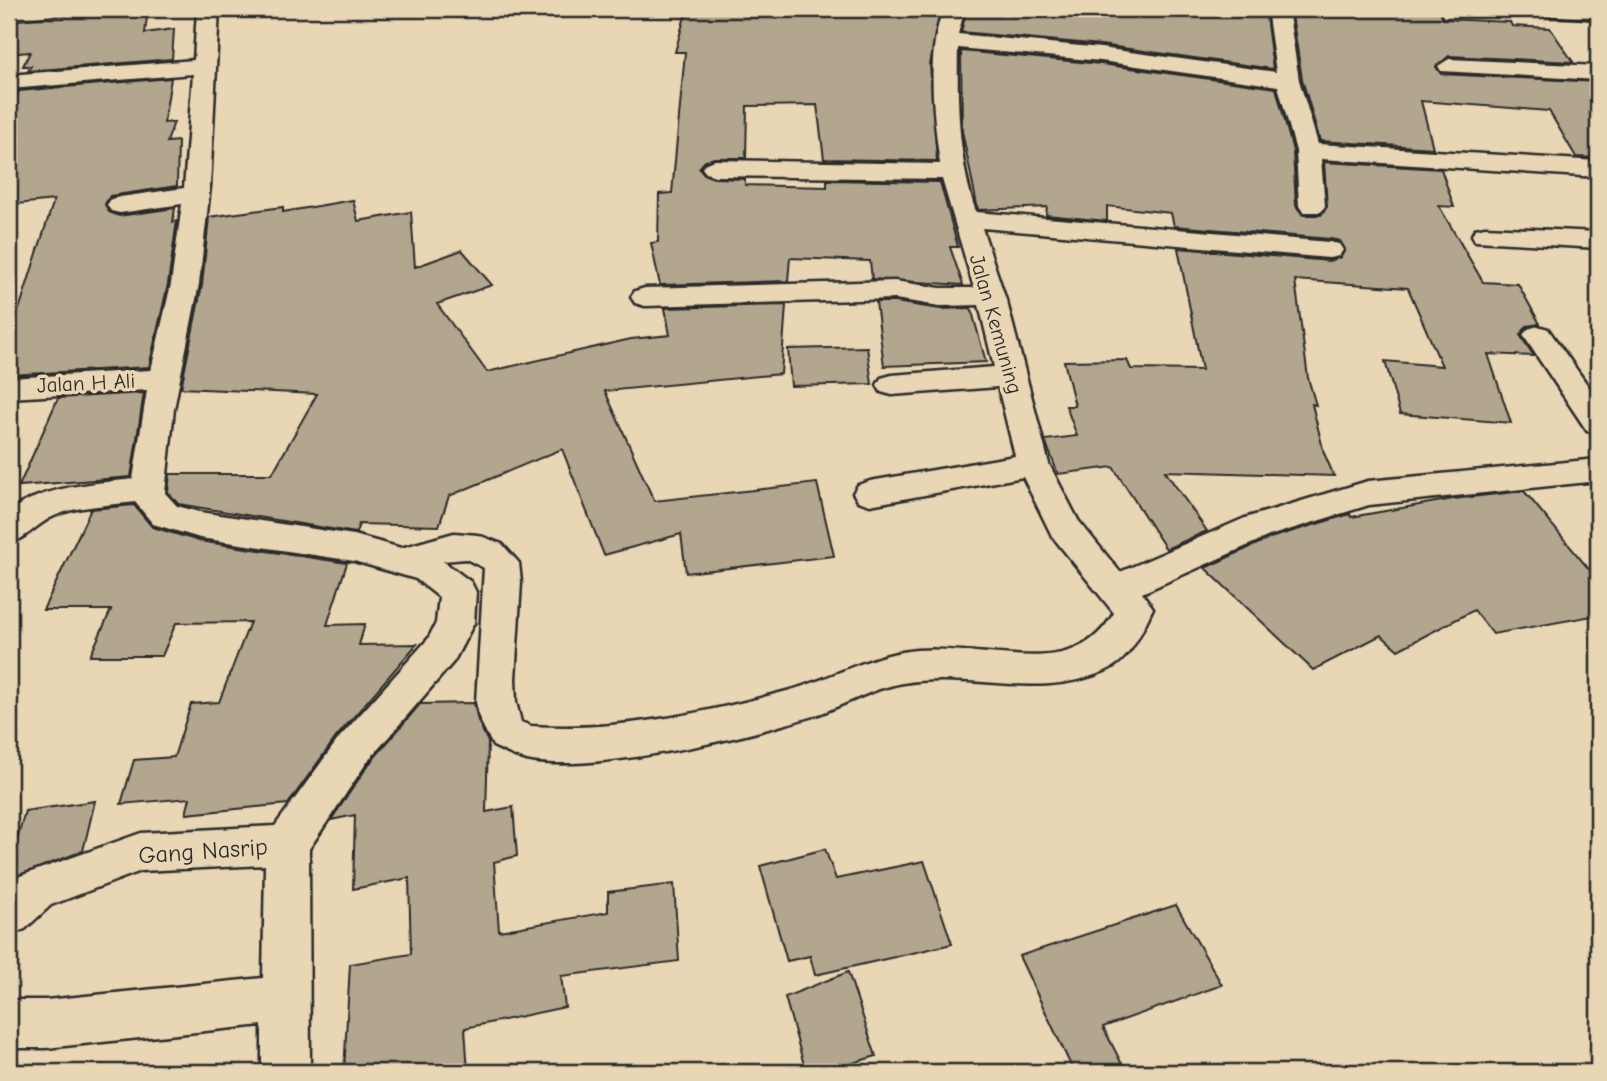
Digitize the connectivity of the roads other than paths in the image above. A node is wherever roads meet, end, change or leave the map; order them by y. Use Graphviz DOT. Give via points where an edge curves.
graph roads {
  1 [pos="208,9"];
  2 [pos="954,9"];
  3 [pos="1278,9"];
  4 [pos="1546,9"];
  5 [pos="1598,13"];
  6 [pos="947,40"];
  7 [pos="206,66"];
  8 [pos="1449,66"];
  9 [pos="1598,73"];
  10 [pos="1288,80"];
  11 [pos="9,82"];
  12 [pos="1307,151"];
  13 [pos="715,168"];
  14 [pos="1598,169"];
  15 [pos="953,172"];
  16 [pos="196,194"];
  17 [pos="120,205"];
  18 [pos="1312,206"];
  19 [pos="965,219"];
  20 [pos="1485,235"];
  21 [pos="1598,240"];
  22 [pos="1329,250"];
  23 [pos="991,296"];
  24 [pos="645,297"];
  25 [pos="1538,335"];
  26 [pos="1011,376"];
  27 [pos="164,379"];
  28 [pos="892,385"];
  29 [pos="9,388"];
  30 [pos="1598,423"];
  31 [pos="1033,464"];
  32 [pos="1598,470"];
  33 [pos="146,489"];
  34 [pos="870,493"];
  35 [pos="9,531"];
  36 [pos="402,561"];
  37 [pos="1125,599"];
  38 [pos="287,845"];
  39 [pos="9,914"];
  40 [pos="285,999"];
  41 [pos="9,1024"];
  42 [pos="286,1072"];
  1 -- 7 [label="street"];
  2 -- 6 [label="street, Jalan Kemuning"];
  3 -- 10 [label="street"];
  4 -- 5 [label="street"];
  6 -- 10 [label="street" via="1120,56 1210,73"];
  6 -- 15 [label="street, Jalan Kemuning" via="945,112"];
  7 -- 11 [label="street"];
  7 -- 16 [label="street"];
  8 -- 9 [label="street"];
  10 -- 12 [label="street"];
  12 -- 14 [label="street"];
  12 -- 18 [label="street"];
  13 -- 15 [label="street"];
  15 -- 19 [label="street, Jalan Kemuning"];
  16 -- 17 [label="street"];
  16 -- 27 [label="street" via="185,284"];
  19 -- 22 [label="street"];
  19 -- 23 [label="street, Jalan Kemuning"];
  20 -- 21 [label="street"];
  23 -- 24 [label="street" via="940,298 895,290"];
  23 -- 26 [label="street, Jalan Kemuning"];
  25 -- 30 [label="street"];
  26 -- 28 [label="street"];
  26 -- 31 [label="street, Jalan Kemuning"];
  27 -- 29 [label="street, Jalan H Ali"];
  27 -- 33 [label="street"];
  31 -- 34 [label="street"];
  31 -- 37 [label="street, Jalan Kemuning" via="1064,527"];
  32 -- 37 [label="street" via="1368,493 1257,527"];
  33 -- 35 [label="street" via="50,504 23,517"];
  33 -- 36 [label="street" via="165,515 200,525 354,548"];
  36 -- 37 [label="street" via="453,546 476,545 501,563 504,604 497,714 506,733 530,745 563,747 764,715 899,668 938,664 1003,669 1070,666 1109,650"];
  36 -- 38 [label="street" via="428,569 458,592 455,623 441,650 353,750"];
  38 -- 39 [label="street, Gang Nasrip" via="141,852 36,890"];
  38 -- 40 [label="street"];
  40 -- 41 [label="street"];
  40 -- 42 [label="street"];
}
